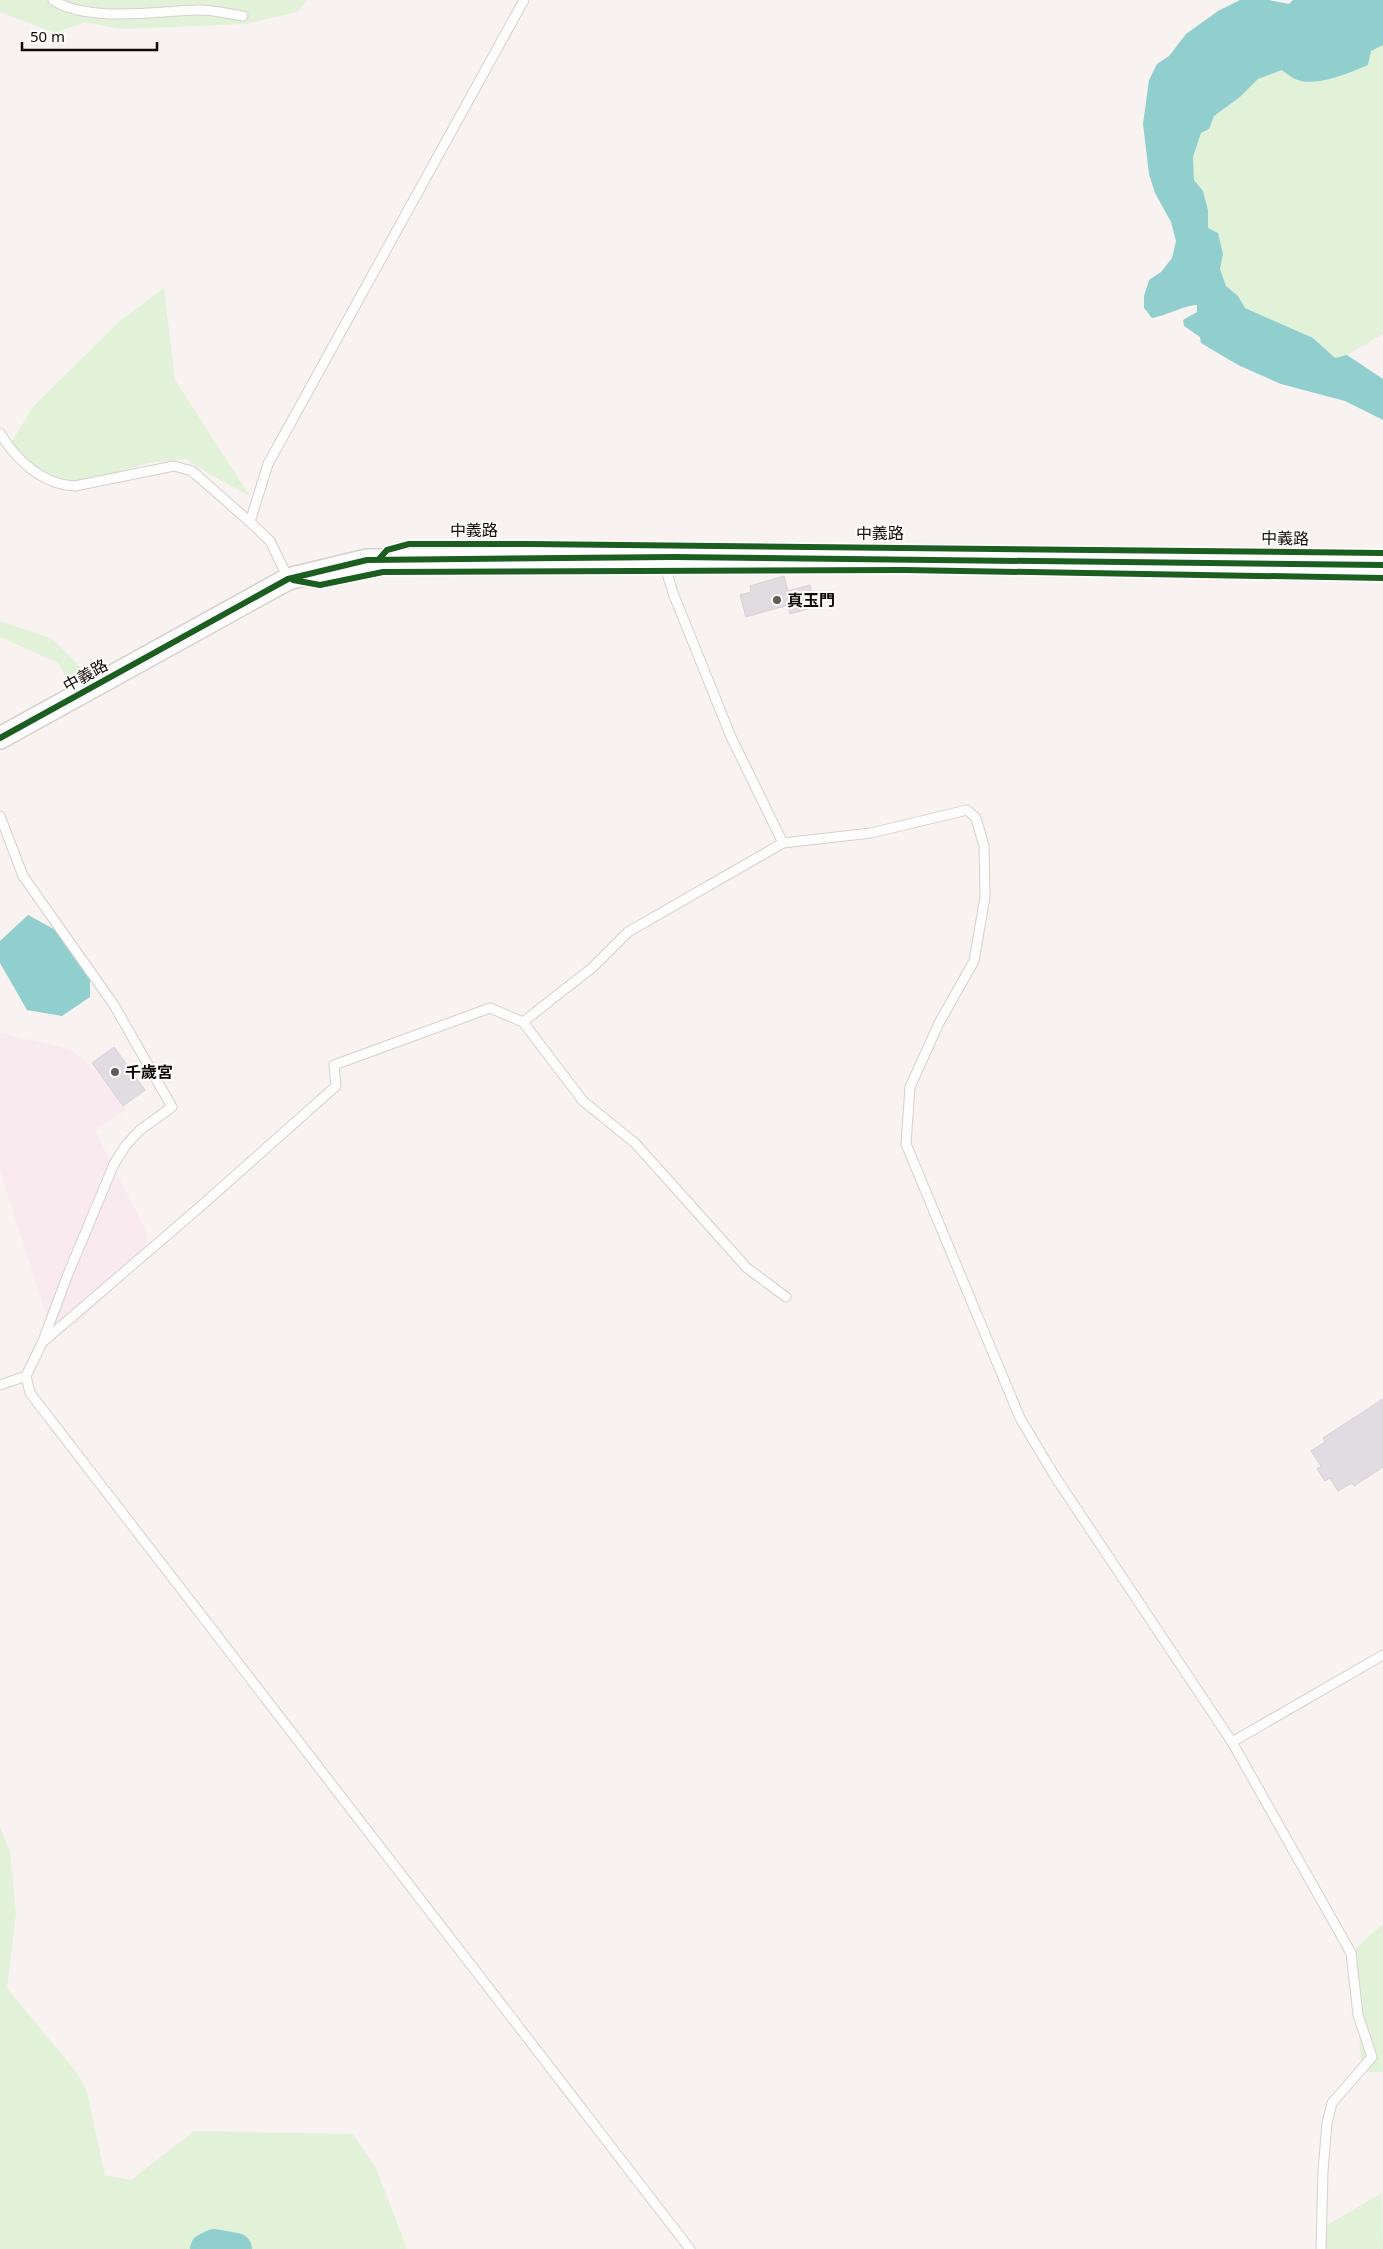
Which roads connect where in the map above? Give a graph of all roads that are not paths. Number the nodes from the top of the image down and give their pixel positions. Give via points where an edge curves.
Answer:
1 (53, 0) edge
2 (524, 0) edge
3 (243, 16) dead end
4 (0, 434) edge
5 (250, 522) junction
6 (672, 556) junction
7 (1383, 565) edge
8 (288, 579) junction
9 (0, 738) edge
10 (0, 816) edge
11 (783, 843) junction
12 (523, 1022) junction
13 (786, 1297) dead end
14 (43, 1341) junction
15 (26, 1376) junction
16 (0, 1385) edge
17 (1383, 1655) edge
18 (1232, 1742) junction
19 (690, 2249) edge
20 (1321, 2249) edge

1 - 3 lane via 62,6 100,13 150,14 199,10
2 - 5 lane via 268,464
4 - 5 lane via 8,448 36,474 64,486 174,466 185,467
5 - 8 lane via 270,541
6 - 7 street, 中義路
6 - 8 street, 中義路 via 380,558
6 - 11 lane via 666,570 673,593 732,737
8 - 9 street, 中義路
10 - 14 lane via 23,876 114,1005 172,1107 140,1130 114,1164
11 - 12 lane via 628,932 593,967
11 - 18 lane via 871,833 966,810 976,818 984,846 985,897 974,961 939,1023 910,1087 906,1144 1020,1418 1054,1475
12 - 13 lane via 583,1101 635,1143 746,1268
12 - 14 lane via 490,1008 334,1065 336,1086
14 - 15 lane
15 - 16 lane
15 - 19 lane via 30,1393
17 - 18 lane
18 - 20 lane via 1351,1953 1358,2015 1372,2057 1332,2103 1323,2171

